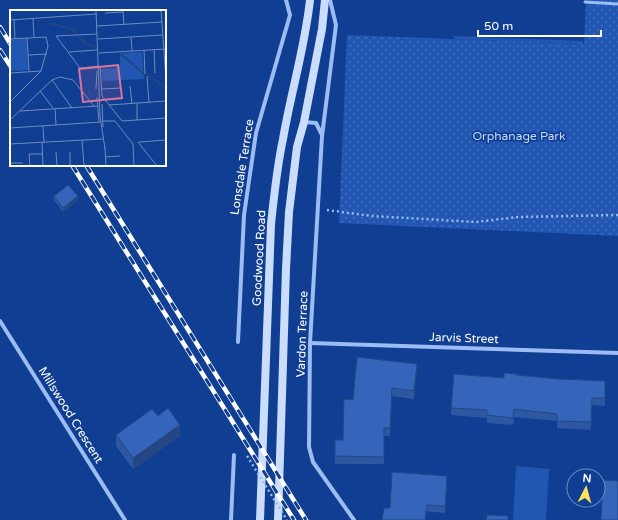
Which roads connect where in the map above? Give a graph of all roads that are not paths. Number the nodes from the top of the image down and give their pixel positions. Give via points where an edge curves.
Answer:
1 (286, 0) edge
2 (310, 0) edge
3 (325, 0) edge
4 (330, 0) edge
5 (586, 2) dead end
6 (618, 4) edge
7 (304, 122) junction
8 (322, 136) junction
9 (0, 320) edge
10 (238, 342) dead end
11 (310, 343) junction
12 (618, 353) edge
13 (234, 455) dead end
14 (125, 520) edge
15 (231, 520) edge
16 (260, 520) edge
17 (278, 520) edge
18 (354, 520) edge

1 - 10 street, Lonsdale Terrace via 290,15 256,133 244,215
2 - 16 main road, Goodwood Road via 304,41 282,139 271,224
3 - 7 main road
4 - 8 street, Vardon Terrace via 336,25
5 - 6 lane
7 - 8 street via 316,123
7 - 17 main road via 297,147 289,212
8 - 11 street, Vardon Terrace
9 - 14 street, Millswood Crescent
11 - 12 street, Jarvis Street
11 - 18 street, Vardon Terrace via 309,447 313,462
13 - 15 street

